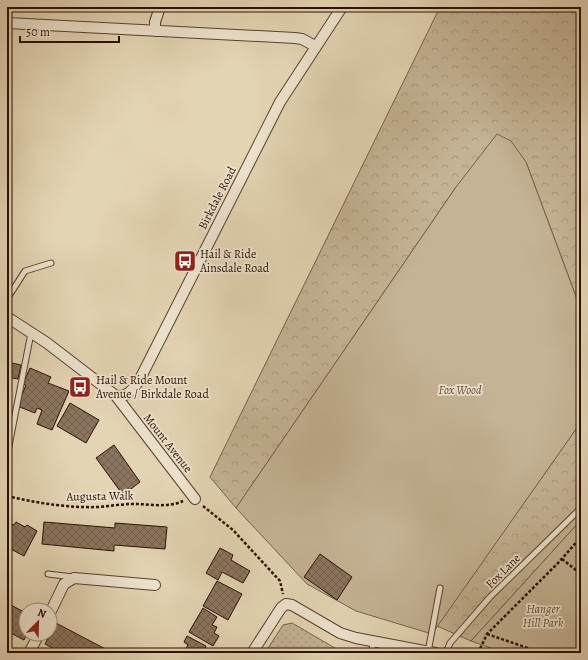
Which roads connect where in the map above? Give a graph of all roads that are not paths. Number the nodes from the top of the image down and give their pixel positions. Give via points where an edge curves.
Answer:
1 (160, 7) edge
2 (342, 7) edge
3 (7, 23) edge
4 (155, 31) junction
5 (315, 46) junction
6 (51, 263) dead end
7 (7, 299) edge
8 (7, 317) edge
9 (31, 333) junction
10 (116, 396) junction
11 (7, 456) edge
12 (194, 497) road end
13 (581, 508) edge
14 (48, 574) dead end
15 (74, 578) junction
16 (155, 585) dead end
17 (440, 588) dead end
18 (55, 602) edge
19 (373, 641) junction
20 (35, 642) edge
21 (431, 652) edge
22 (29, 653) edge
23 (252, 653) edge
24 (372, 653) edge
25 (446, 653) edge

1 - 4 street
2 - 5 street, Birkdale Road
3 - 4 street
4 - 5 street via 295,38
5 - 10 street, Birkdale Road via 280,102 139,381 127,394
6 - 7 lane via 24,271
8 - 9 street, Mount Avenue
9 - 10 street, Mount Avenue
9 - 11 lane
10 - 12 street, Mount Avenue
13 - 25 lane, Fox Lane via 490,598 450,643
14 - 15 lane
15 - 16 street
15 - 18 street via 64,584
17 - 21 lane
19 - 21 street
19 - 23 street via 340,633 286,604
19 - 24 lane
20 - 22 street

